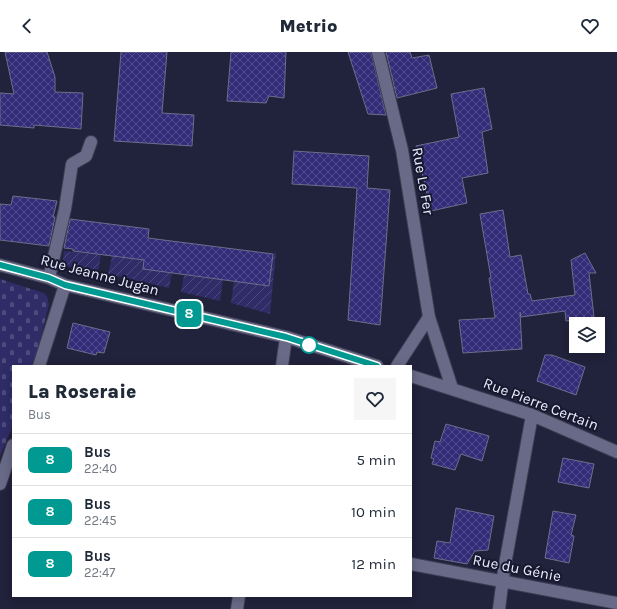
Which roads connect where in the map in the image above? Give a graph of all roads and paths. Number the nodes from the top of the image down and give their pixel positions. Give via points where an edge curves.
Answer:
1 (378, 52) edge
2 (91, 142) dead end
3 (0, 265) edge
4 (49, 278) junction
5 (65, 285) junction
6 (430, 317) junction
7 (286, 337) junction
8 (39, 365) edge
9 (282, 365) edge
10 (374, 365) edge
11 (398, 365) edge
12 (412, 376) edge
13 (452, 388) junction
14 (532, 415) junction
15 (12, 448) edge
16 (617, 452) edge
17 (0, 484) edge
18 (412, 564) edge
19 (503, 581) junction
20 (239, 597) edge
21 (617, 603) edge
22 (237, 609) edge
23 (499, 609) edge

1 - 6 street, Rue Le Fer via 402,150
2 - 4 street via 86,156 72,164 65,209
3 - 4 street, Rue Jeanne Jugan
4 - 5 street, Rue Jeanne Jugan
5 - 7 street, Rue Jeanne Jugan
5 - 8 street
6 - 11 street
6 - 13 street, Rue Le Fer
7 - 9 street
7 - 10 street, Rue Jeanne Jugan
12 - 13 street
13 - 14 street, Rue Pierre Certain
14 - 16 street, Rue Pierre Certain
14 - 19 street
15 - 17 street
18 - 19 street, Rue du Génie
19 - 21 street, Rue du Génie
19 - 23 street
20 - 22 street

